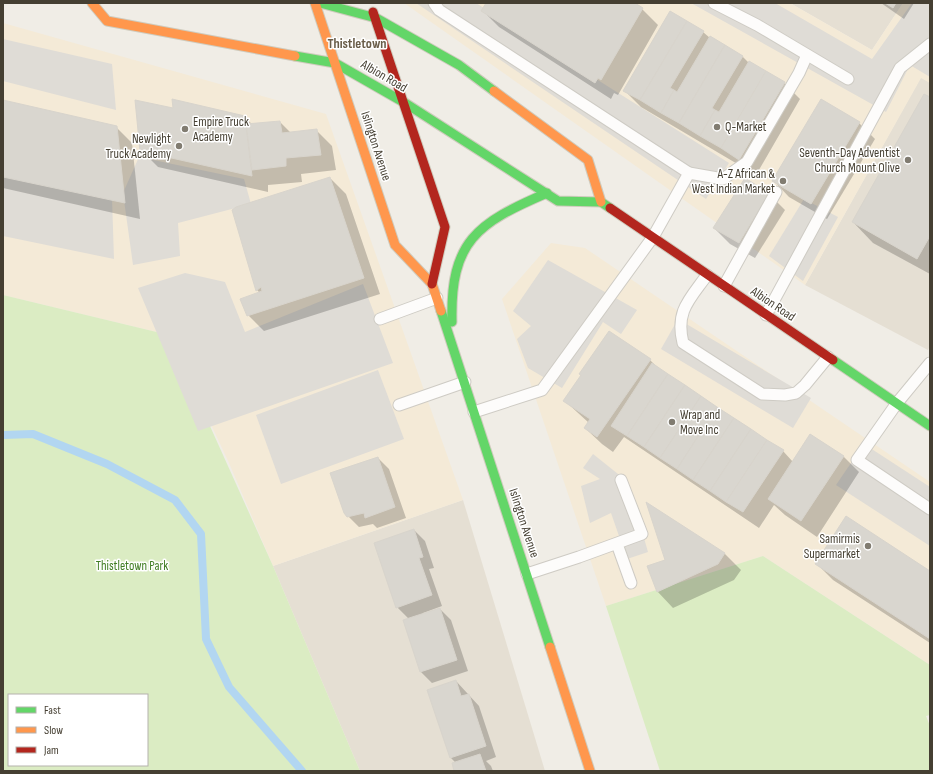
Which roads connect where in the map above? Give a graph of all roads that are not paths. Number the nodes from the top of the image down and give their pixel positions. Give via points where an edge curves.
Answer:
1 (92, 3) edge
2 (315, 3) edge
3 (320, 3) edge
4 (370, 3) edge
5 (434, 3) edge
6 (714, 3) edge
7 (376, 18) junction
8 (930, 44) edge
9 (807, 55) junction
10 (335, 63) junction
11 (848, 79) dead end
12 (405, 103) junction
13 (689, 173) junction
14 (776, 192) dead end
15 (547, 193) junction
16 (601, 202) junction
17 (652, 237) junction
18 (707, 275) junction
19 (432, 284) junction
20 (724, 286) junction
21 (437, 298) junction
22 (766, 315) junction
23 (380, 319) dead end
24 (454, 349) junction
25 (828, 357) junction
26 (930, 363) edge
27 (465, 382) junction
28 (897, 403) junction
29 (399, 405) dead end
30 (474, 412) junction
31 (930, 426) edge
32 (621, 480) dead end
33 (930, 509) edge
34 (617, 544) junction
35 (527, 574) junction
36 (631, 583) dead end
37 (590, 771) edge

1 - 10 main road, Albion Road via 107,21
2 - 10 main road, Islington Avenue
3 - 7 main road
4 - 7 main road
5 - 13 lane via 439,10
6 - 9 lane
7 - 12 main road
7 - 16 main road via 459,66 588,160
8 - 22 lane via 900,68
9 - 11 lane
9 - 13 lane via 747,162 723,179
10 - 12 main road, Albion Road
10 - 19 main road, Islington Avenue via 395,245
12 - 15 main road, Albion Road
12 - 19 main road via 445,227
13 - 17 lane
14 - 20 lane
15 - 16 main road, Albion Road via 558,201
15 - 24 main road via 517,205 486,224 477,232 456,265 452,280
16 - 17 main road, Albion Road
17 - 18 main road, Albion Road
17 - 30 lane via 542,390
18 - 20 main road, Albion Road
18 - 25 lane via 681,316 680,331 683,343 762,394 796,393
19 - 21 main road, Islington Avenue
20 - 22 main road, Albion Road
21 - 23 lane
21 - 24 main road, Islington Avenue
22 - 25 main road, Albion Road
24 - 27 main road, Islington Avenue
25 - 28 main road, Albion Road
26 - 28 lane
27 - 29 lane
27 - 30 main road, Islington Avenue
28 - 31 main road, Albion Road
28 - 33 lane via 856,460
30 - 35 main road, Islington Avenue
32 - 34 lane via 642,534
34 - 35 lane
34 - 36 lane
35 - 37 main road, Islington Avenue

